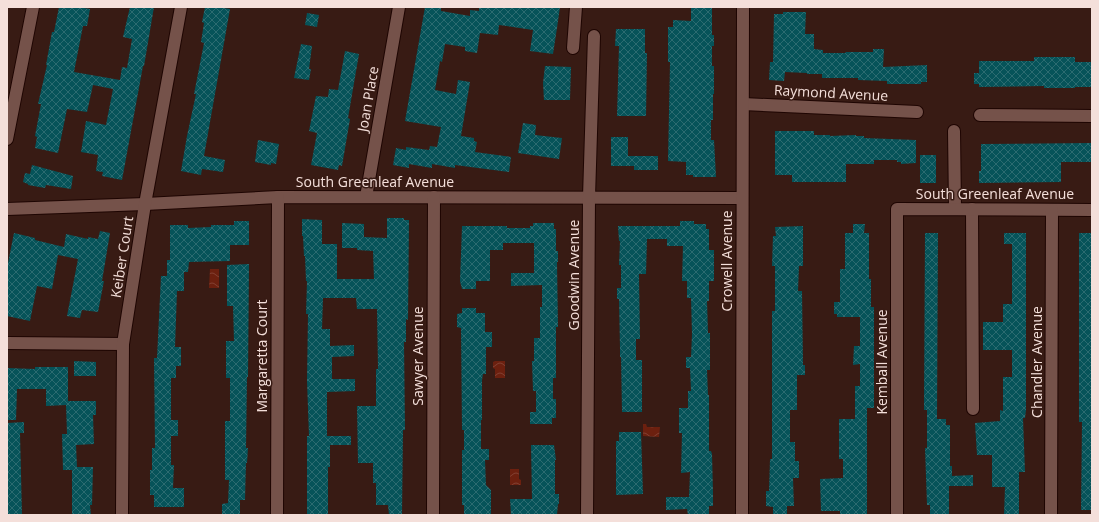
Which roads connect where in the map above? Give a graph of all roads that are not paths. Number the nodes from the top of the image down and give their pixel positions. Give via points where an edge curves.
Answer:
1 (32, 7) edge
2 (181, 7) edge
3 (399, 7) edge
4 (576, 7) edge
5 (743, 7) edge
6 (594, 36) dead end
7 (573, 48) dead end
8 (743, 104) junction
9 (917, 112) dead end
10 (980, 115) dead end
11 (1092, 116) edge
12 (954, 131) dead end
13 (7, 138) edge
14 (278, 197) junction
15 (366, 197) junction
16 (434, 197) junction
17 (589, 197) junction
18 (742, 198) junction
19 (145, 204) junction
20 (955, 208) junction
21 (7, 209) edge
22 (897, 209) joint
23 (972, 209) junction
24 (1052, 210) junction
25 (1092, 210) edge
26 (7, 343) edge
27 (123, 344) junction
28 (973, 409) dead end
29 (122, 515) edge
30 (277, 515) edge
31 (432, 515) edge
32 (587, 515) edge
33 (742, 515) edge
34 (897, 515) edge
35 (1051, 515) edge

1 - 13 street
2 - 19 street, Keiber Court
3 - 15 street, Joan Place
4 - 7 street
5 - 8 street, Crowell Avenue
6 - 17 street, Goodwin Avenue
8 - 9 street, Raymond Avenue
8 - 18 street, Crowell Avenue
10 - 11 street
12 - 20 street
14 - 15 street, South Greenleaf Avenue
14 - 19 street, South Greenleaf Avenue
14 - 30 street, Margaretta Court
15 - 16 street, South Greenleaf Avenue
16 - 17 street, South Greenleaf Avenue
16 - 31 street, Sawyer Avenue
17 - 18 street, South Greenleaf Avenue
17 - 32 street, Goodwin Avenue
18 - 33 street, Crowell Avenue
19 - 21 street, South Greenleaf Avenue
19 - 27 street, Keiber Court
20 - 22 street, South Greenleaf Avenue
20 - 23 street, South Greenleaf Avenue
22 - 34 street, Kemball Avenue
23 - 24 street, South Greenleaf Avenue
23 - 28 street
24 - 25 street, South Greenleaf Avenue
24 - 35 street, Chandler Avenue
26 - 27 street
27 - 29 street, Keiber Court

